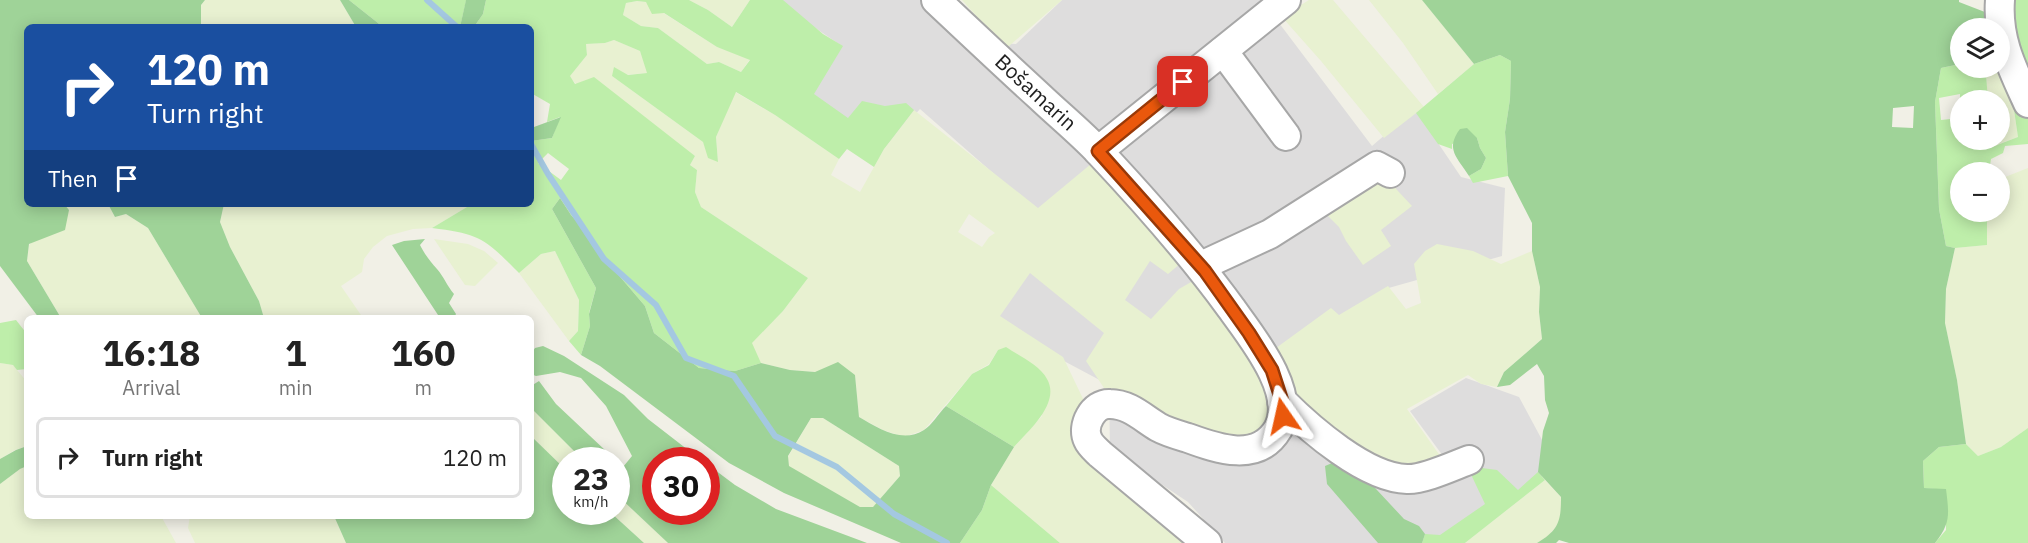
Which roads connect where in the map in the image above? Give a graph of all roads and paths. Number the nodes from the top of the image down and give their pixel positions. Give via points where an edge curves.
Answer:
1 (936, 0) edge
2 (1286, 0) edge
3 (2000, 0) edge
4 (1223, 51) junction
5 (2028, 103) edge
6 (1286, 136) dead end
7 (1098, 151) junction
8 (1390, 173) dead end
9 (1201, 266) junction
10 (1282, 401) junction
11 (1469, 460) dead end
12 (1207, 543) edge

1 - 7 street, Bošamarin
2 - 4 street
3 - 5 street via 1999,20 2007,58
4 - 6 street
4 - 7 street
7 - 9 street, Bošamarin
8 - 9 street via 1377,166 1270,234
9 - 10 street, Bošamarin via 1272,370
10 - 11 street via 1308,427 1383,474 1408,479
10 - 12 street, Bošamarin via 1283,416 1272,437 1248,450 1219,449 1160,428 1129,408 1109,403 1097,408 1088,419 1088,441 1100,454

